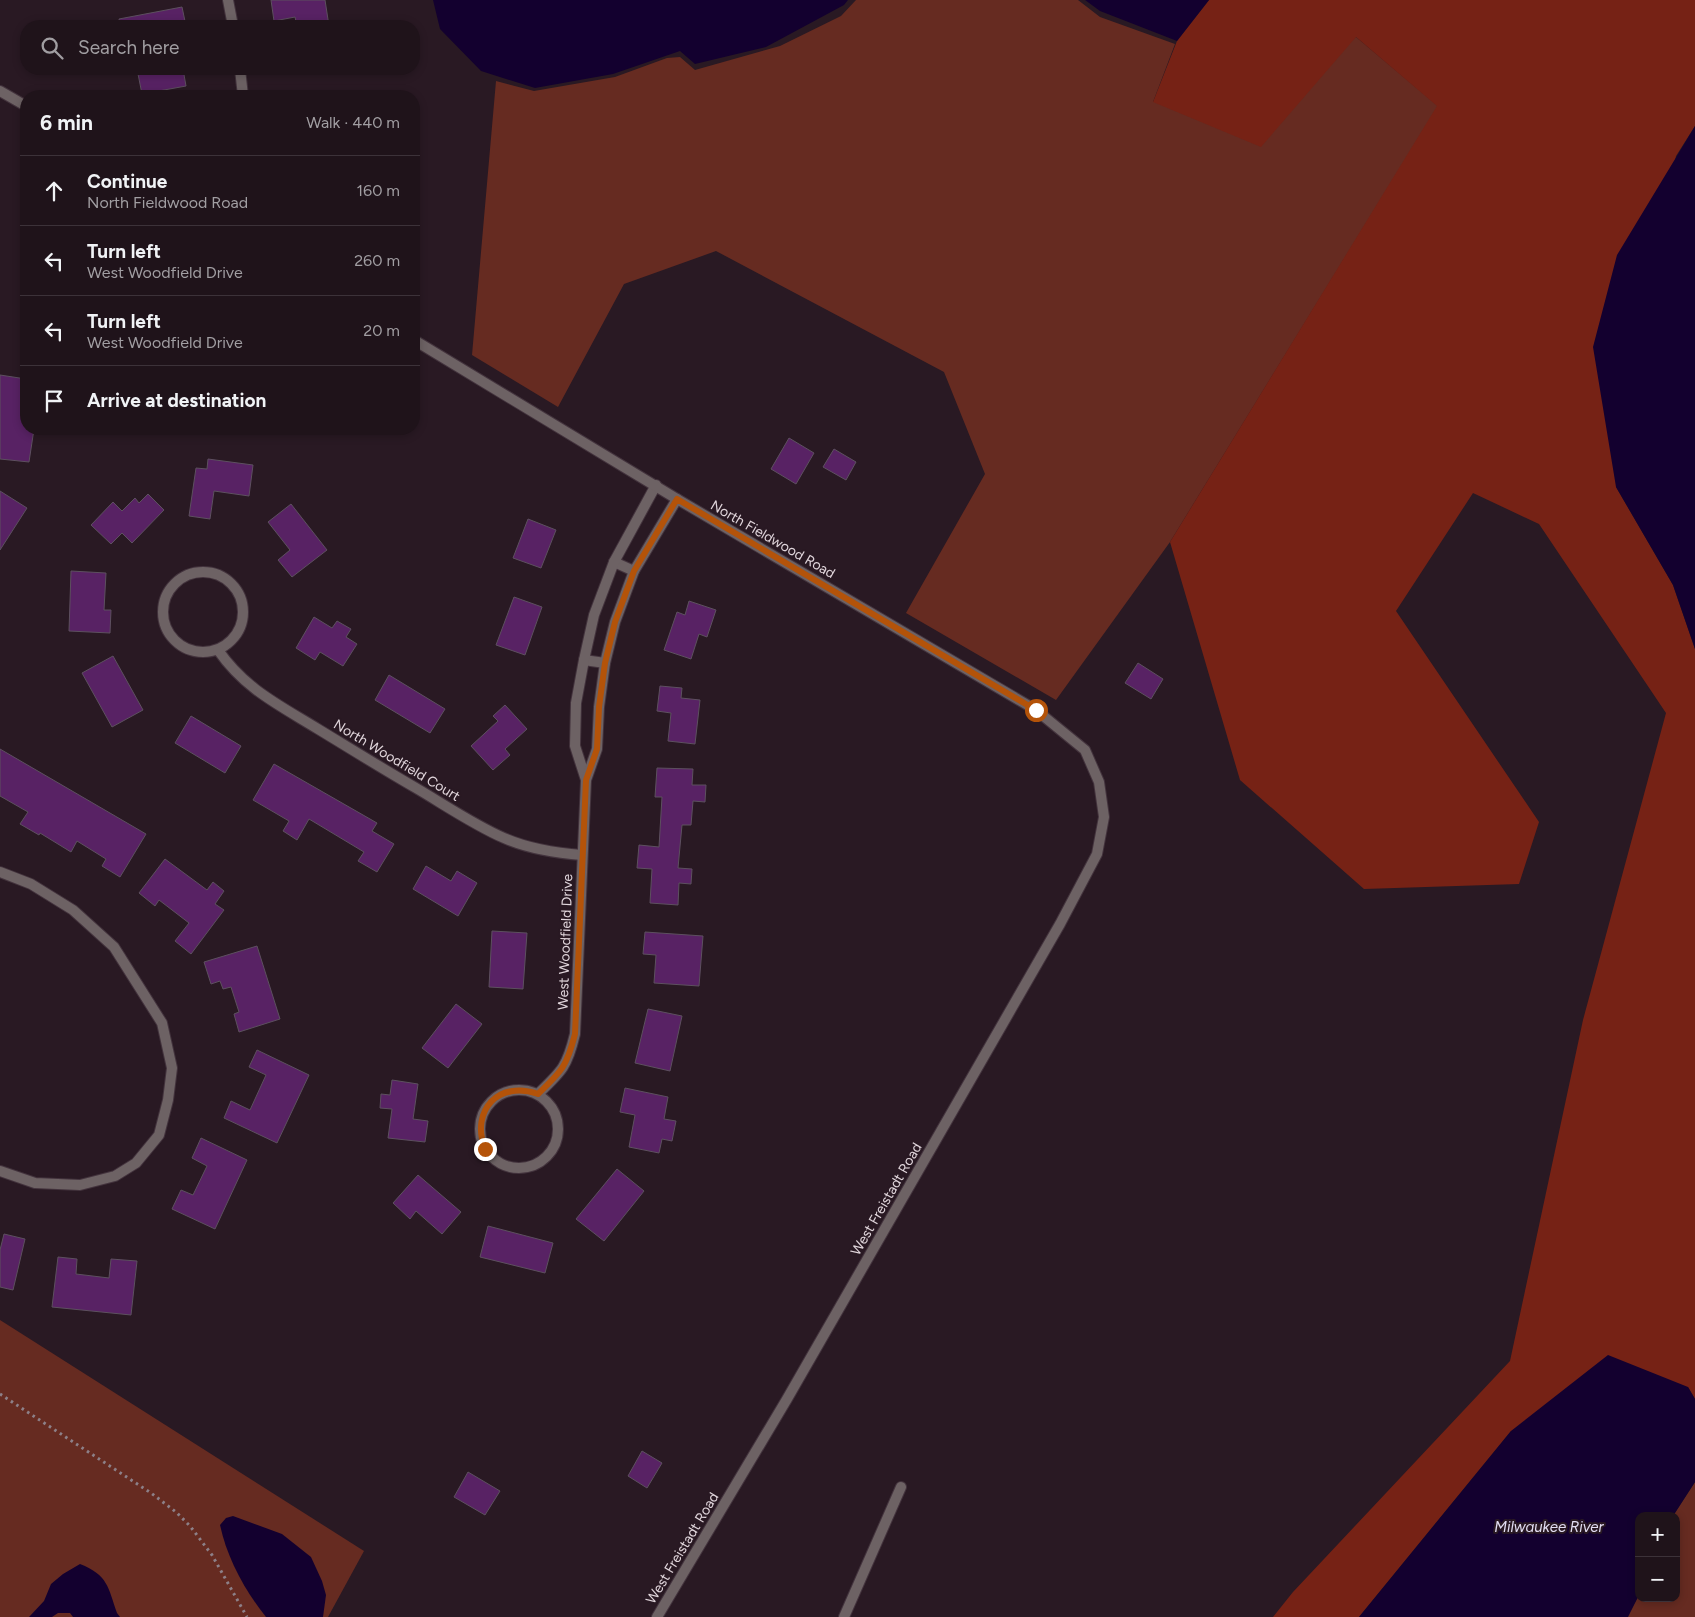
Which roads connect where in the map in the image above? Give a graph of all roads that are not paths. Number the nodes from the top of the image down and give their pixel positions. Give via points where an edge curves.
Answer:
1 (228, 0) edge
2 (232, 20) edge
3 (241, 75) edge
4 (0, 90) edge
5 (242, 90) edge
6 (20, 102) edge
7 (420, 344) edge
8 (656, 486) junction
9 (677, 499) junction
10 (614, 562) junction
11 (634, 571) junction
12 (218, 650) junction
13 (584, 660) junction
14 (605, 663) junction
15 (586, 780) junction
16 (1099, 782) joint
17 (582, 855) junction
18 (0, 872) edge
19 (538, 1094) junction
20 (0, 1171) edge
21 (901, 1487) dead end
22 (657, 1617) edge
23 (844, 1617) edge

1 - 2 street
3 - 5 street
4 - 6 street
7 - 8 street, North Fieldwood Road
8 - 9 street, North Fieldwood Road
8 - 10 street, West Woodfield Drive
9 - 11 street, West Woodfield Drive
9 - 16 street, North Fieldwood Road via 1036,710 1085,750
10 - 11 street
10 - 13 street, West Woodfield Drive via 594,615
11 - 14 street, West Woodfield Drive via 615,622
12 - 12 street via 230,644 243,620 239,594 220,575 193,573 171,587 162,612 164,625 170,637 192,652
12 - 17 street, North Woodfield Court via 229,667 256,690 484,828 528,847
13 - 14 street
13 - 15 street, West Woodfield Drive via 576,703 576,746
14 - 15 street, West Woodfield Drive via 597,749
15 - 17 street, West Woodfield Drive
16 - 22 street, West Freistadt Road via 1104,817 1096,854 1060,924 787,1400
17 - 19 street, West Woodfield Drive via 575,1034 565,1066
18 - 20 street via 31,884 74,910 114,947 162,1023 172,1068 159,1136 136,1163 115,1176 80,1185 35,1183
19 - 19 street via 526,1090 501,1094 484,1112 480,1124 485,1149 504,1165 517,1168 542,1161 557,1139 555,1114
21 - 23 street

